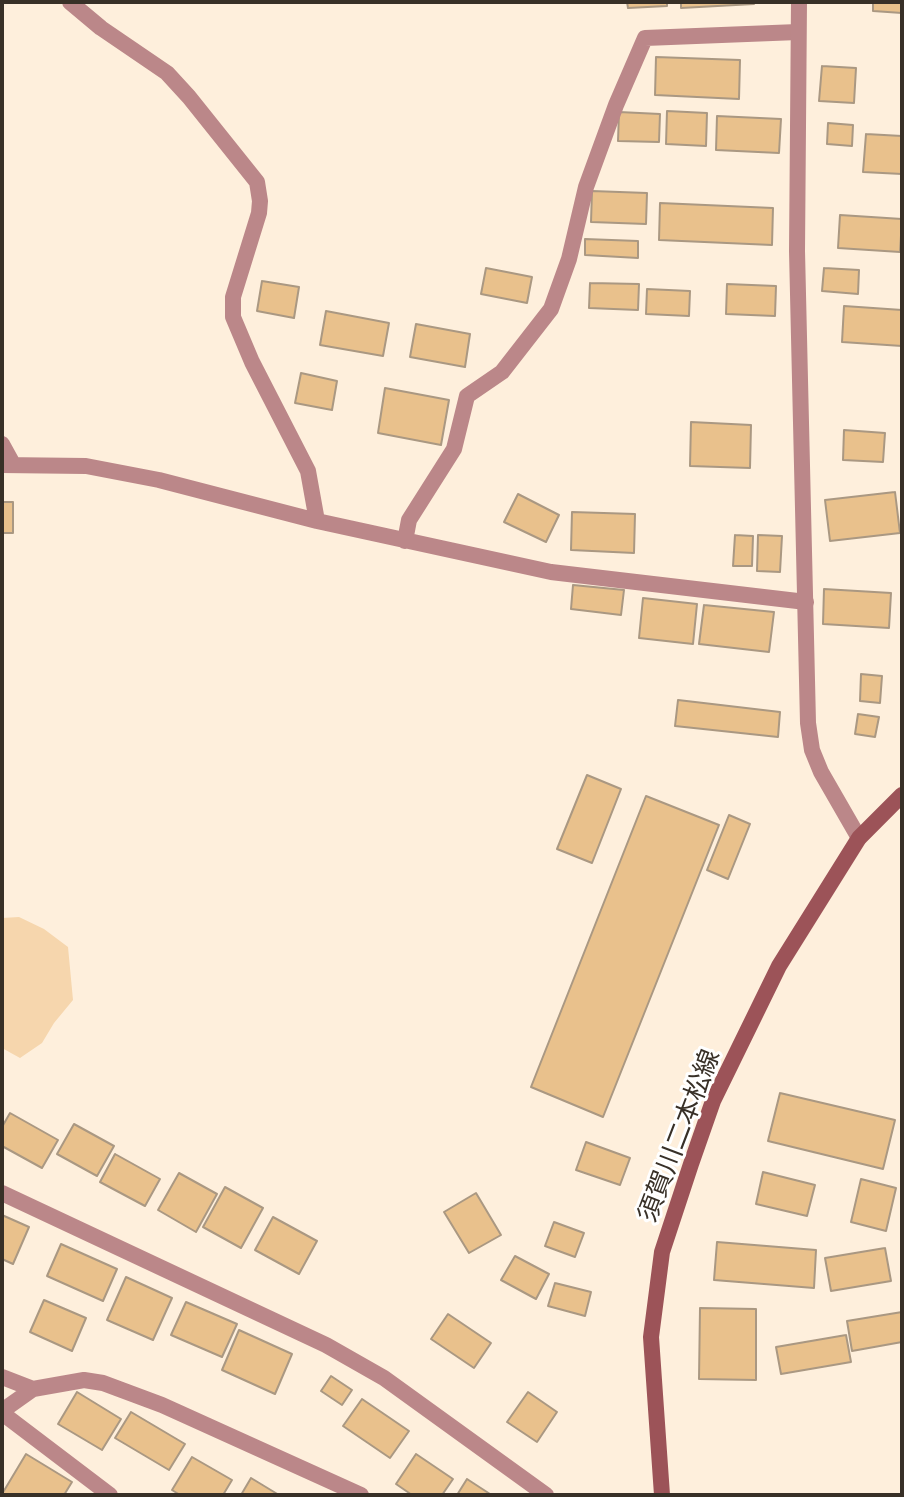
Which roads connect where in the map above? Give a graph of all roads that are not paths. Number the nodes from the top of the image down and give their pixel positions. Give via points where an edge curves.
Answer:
1 (70, 2) edge
2 (799, 2) edge
3 (798, 32) junction
4 (2, 444) edge
5 (8, 464) edge
6 (317, 521) junction
7 (405, 541) junction
8 (806, 602) junction
9 (902, 795) edge
10 (859, 838) junction
11 (2, 1193) edge
12 (2, 1377) edge
13 (33, 1389) junction
14 (2, 1412) edge
15 (543, 1494) edge
16 (110, 1495) edge
17 (361, 1495) edge
18 (662, 1495) edge

1 - 6 street via 167,73 257,182 259,213 233,297 233,317 308,471
2 - 3 street
3 - 7 street via 645,38 586,187 551,309 502,372 467,396 454,449 409,520
3 - 8 street via 797,251
4 - 5 street
5 - 6 street via 86,466
6 - 7 street
7 - 8 street via 551,572
8 - 10 street via 812,750
9 - 10 main road, 須賀川二本松線
10 - 18 main road, 須賀川二本松線 via 779,966 720,1087 662,1252 651,1337
11 - 15 street via 326,1345 384,1378
12 - 13 street
13 - 14 street
13 - 17 street via 84,1380 103,1383
14 - 16 street

